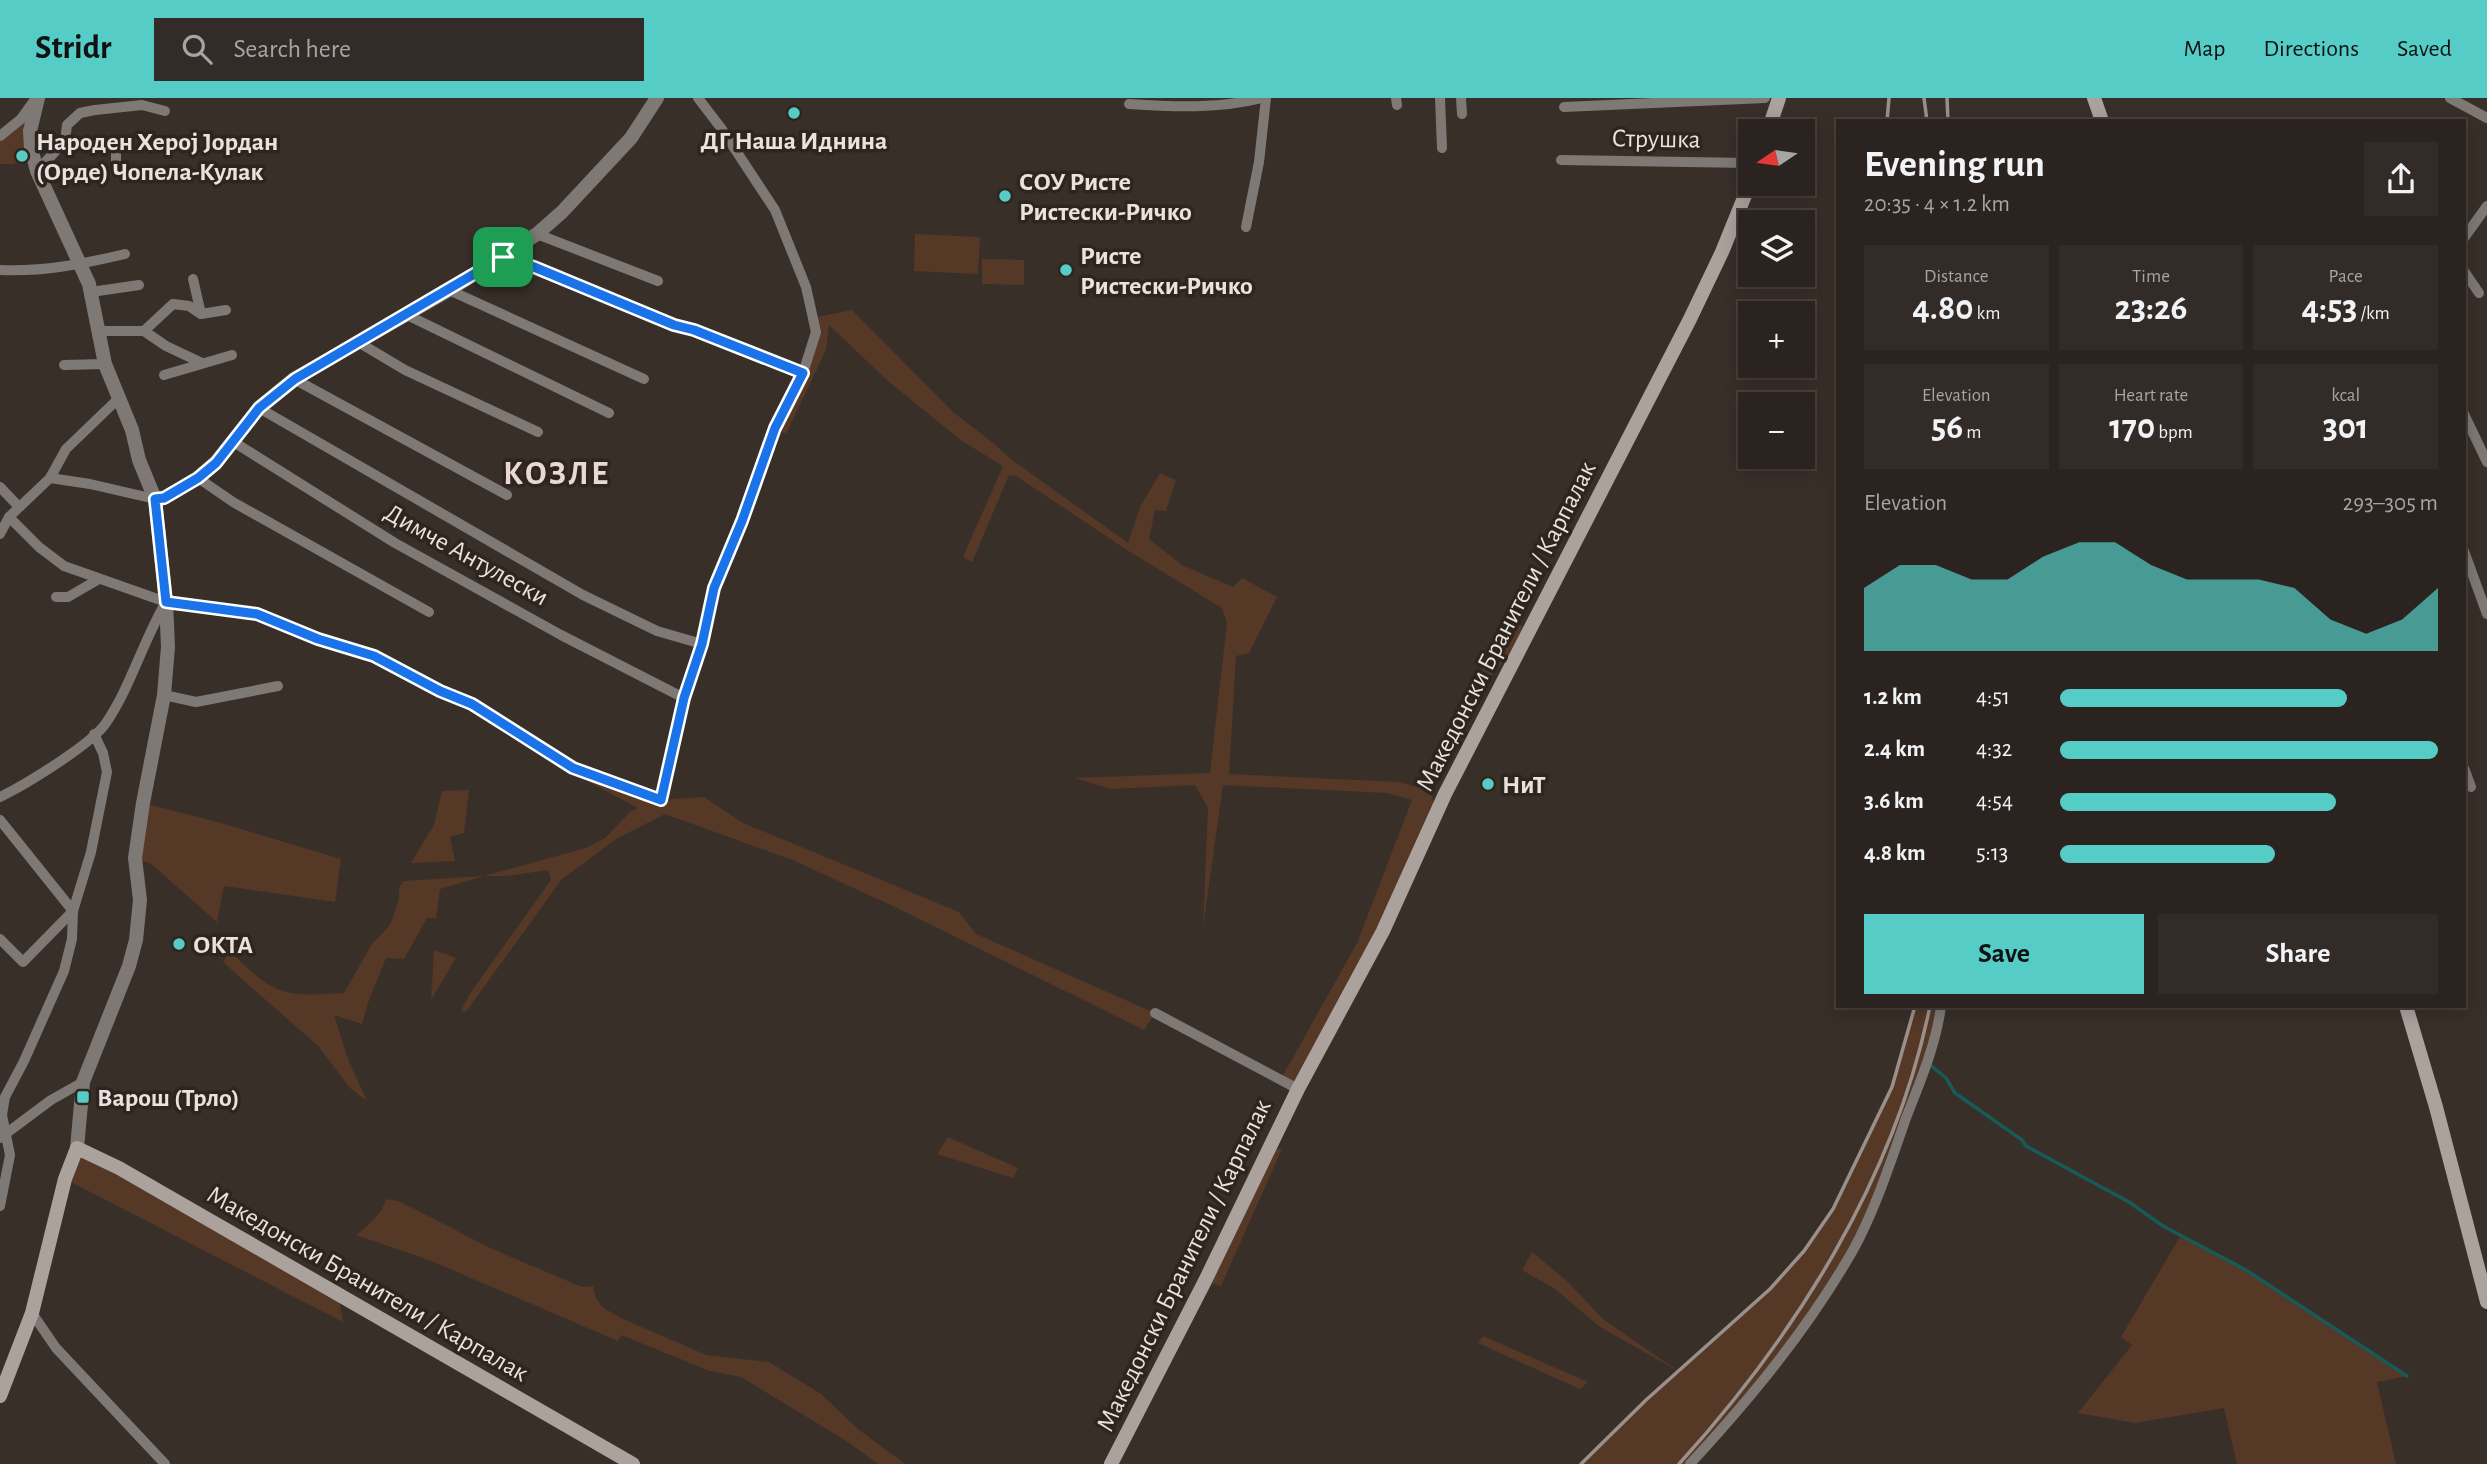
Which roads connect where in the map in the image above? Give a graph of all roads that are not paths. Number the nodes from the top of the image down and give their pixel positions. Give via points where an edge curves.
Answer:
1 (37, 98) edge
2 (657, 98) edge
3 (698, 98) edge
4 (1264, 98) edge
5 (1440, 98) edge
6 (1461, 98) edge
7 (1765, 98) edge
8 (1779, 98) edge
9 (2094, 98) edge
10 (2450, 98) edge
11 (1597, 102) edge
12 (1129, 104) dead end
13 (1564, 107) dead end
14 (165, 111) dead end
15 (1462, 114) dead end
16 (2487, 118) edge
17 (1772, 119) edge
18 (2101, 119) edge
19 (0, 136) edge
20 (65, 141) junction
21 (1443, 148) dead end
22 (1561, 160) dead end
23 (116, 163) dead end
24 (1738, 163) edge
25 (37, 171) junction
26 (1745, 196) edge
27 (2487, 206) edge
28 (2483, 221) edge
29 (1247, 227) dead end
30 (537, 234) junction
31 (2466, 236) edge
32 (125, 254) dead end
33 (503, 257) junction
34 (82, 265) junction
35 (0, 270) edge
36 (2466, 274) edge
37 (193, 279) dead end
38 (658, 281) dead end
39 (139, 285) dead end
40 (449, 290) junction
41 (91, 292) junction
42 (2479, 293) dead end
43 (226, 310) dead end
44 (201, 314) junction
45 (407, 314) junction
46 (98, 331) junction
47 (144, 331) junction
48 (358, 342) junction
49 (232, 355) dead end
50 (202, 363) junction
51 (105, 364) junction
52 (64, 365) dead end
53 (803, 373) junction
54 (164, 375) dead end
55 (295, 379) junction
56 (644, 379) dead end
57 (118, 399) junction
58 (259, 408) junction
59 (609, 413) dead end
60 (2466, 418) edge
61 (538, 432) dead end
62 (232, 441) junction
63 (2487, 461) edge
64 (50, 478) junction
65 (198, 478) junction
66 (0, 487) edge
67 (507, 495) dead end
68 (155, 499) junction
69 (19, 507) junction
70 (9, 517) junction
71 (0, 534) edge
72 (2466, 556) edge
73 (99, 579) junction
74 (56, 597) dead end
75 (166, 602) junction
76 (429, 612) dead end
77 (2487, 614) edge
78 (702, 644) junction
79 (278, 686) dead end
80 (164, 695) junction
81 (684, 698) junction
82 (94, 734) junction
83 (2466, 774) edge
84 (2470, 787) dead end
85 (0, 797) edge
86 (0, 820) edge
87 (73, 911) junction
88 (0, 939) edge
89 (1941, 1008) edge
90 (2407, 1008) edge
91 (1155, 1013) dead end
92 (83, 1082) junction
93 (1298, 1088) junction
94 (4, 1136) edge
95 (77, 1148) junction
96 (0, 1206) edge
97 (2487, 1302) edge
98 (32, 1313) junction
99 (0, 1396) edge
100 (165, 1464) edge
101 (633, 1464) edge
102 (1111, 1464) edge
103 (1690, 1464) edge

1 - 19 street
1 - 25 street via 30,131
2 - 30 street via 631,138
3 - 53 street via 775,210 795,257 816,332
4 - 12 street via 1165,107
4 - 29 street
5 - 21 street
6 - 15 street
7 - 11 street, Струшка
8 - 17 main road
9 - 18 main road
10 - 16 street
11 - 13 street, Струшка
14 - 20 street via 142,105 80,113 67,125
20 - 23 street via 116,146
20 - 25 street
22 - 24 street, Струшка
25 - 34 street
26 - 93 main road, Македонски Бранители / Карпалак via 1690,319 1445,794 1383,931
27 - 28 street
28 - 31 street
30 - 33 street
30 - 38 street
32 - 34 street
33 - 40 street
33 - 53 street
34 - 35 street
34 - 41 street
36 - 42 street
37 - 44 street
39 - 41 street
40 - 45 street
40 - 56 street
41 - 46 street
43 - 44 street
44 - 47 street via 173,304
45 - 48 street
45 - 59 street
46 - 47 street
46 - 51 street
47 - 50 street
48 - 55 street
48 - 61 street via 405,370
49 - 50 street
50 - 54 street
51 - 52 street
51 - 57 street
53 - 78 street via 775,428 714,588
55 - 58 street
55 - 67 street
57 - 64 street via 66,449
57 - 68 street
58 - 62 street
58 - 78 street, Димче Антулески via 583,595 657,631
60 - 63 street
62 - 65 street
62 - 81 street, Димче Антулески via 395,543
64 - 68 street
64 - 69 street
65 - 68 street
65 - 76 street
66 - 69 street
68 - 75 street
69 - 70 street
70 - 71 street
70 - 73 street via 64,566
72 - 77 street
73 - 74 street via 68,597
73 - 75 street
75 - 80 street
75 - 81 street via 257,614 374,656 472,704 573,768 661,800
75 - 82 street via 117,704 105,726
78 - 81 street
79 - 80 street via 195,702
80 - 92 street via 135,858 140,900 136,940
82 - 85 street via 59,762
82 - 87 street via 107,772
83 - 84 street
86 - 87 street
87 - 88 street via 23,962
87 - 94 street via 64,971 5,1097
89 - 103 street via 1902,1129 1853,1251 1788,1350
90 - 97 main road
91 - 93 street, Македонски Бранители / Карпалак
92 - 94 street
92 - 95 street
93 - 102 main road, Македонски Бранители / Карпалак
94 - 96 street via 10,1155
95 - 98 main road
95 - 101 main road, Македонски Бранители / Карпалак
98 - 99 main road
98 - 100 street via 56,1348

